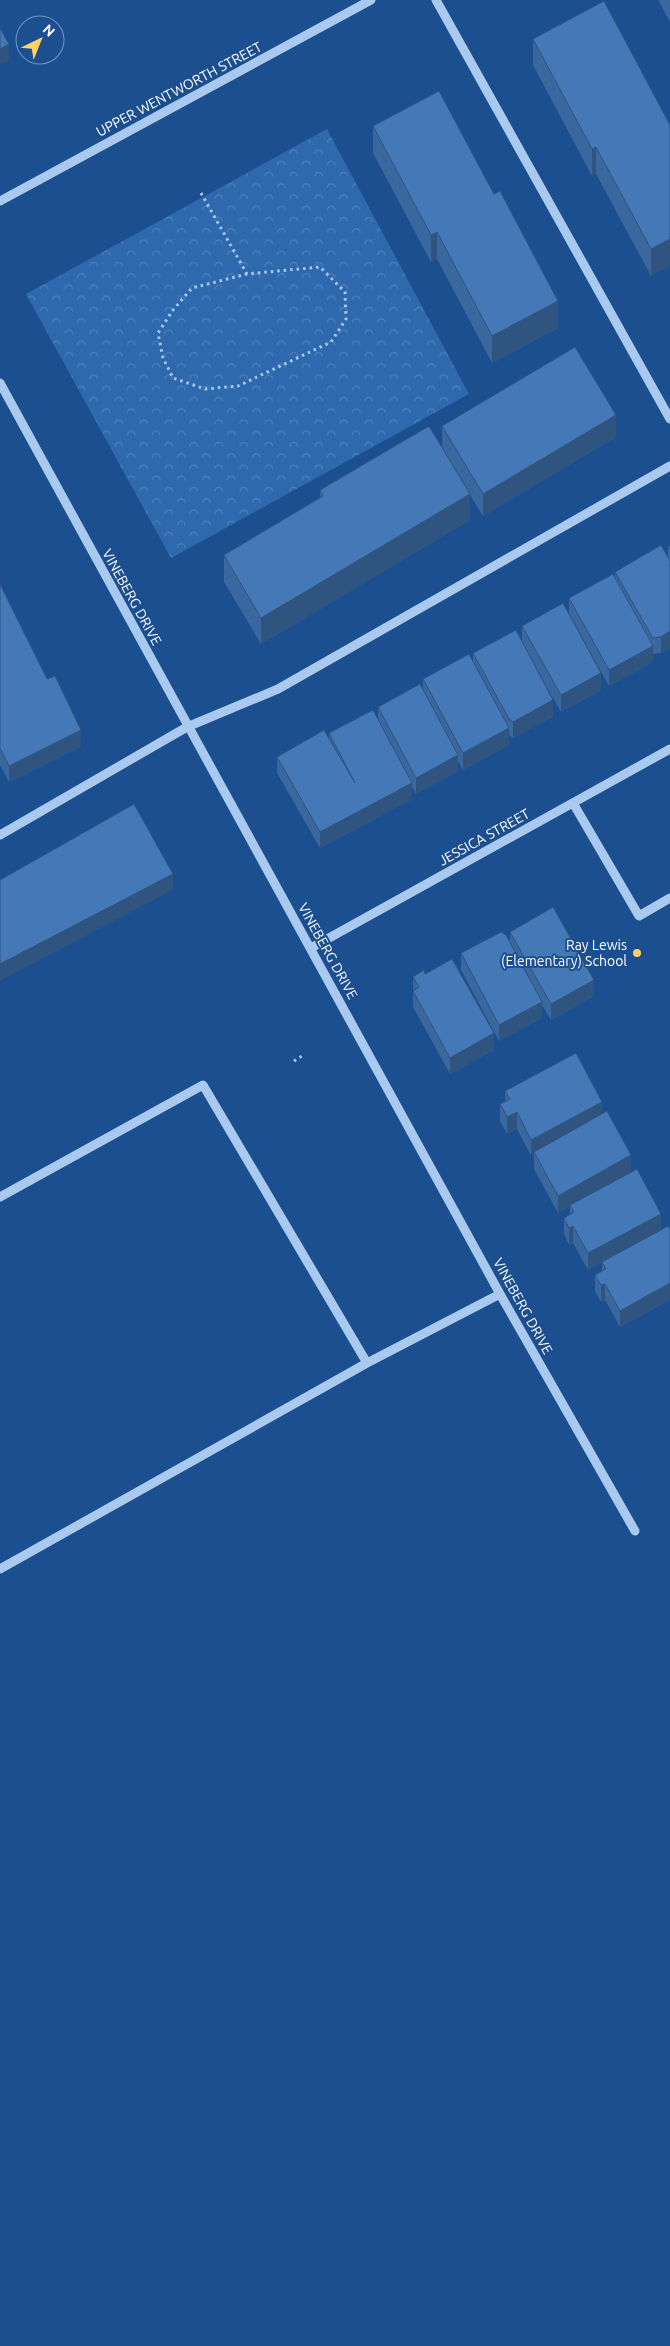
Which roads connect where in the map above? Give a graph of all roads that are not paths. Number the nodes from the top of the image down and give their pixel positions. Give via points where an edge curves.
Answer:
1 (371, 0) edge
2 (436, 0) edge
3 (0, 201) edge
4 (0, 383) edge
5 (670, 419) edge
6 (670, 466) edge
7 (188, 727) junction
8 (670, 749) edge
9 (573, 803) junction
10 (0, 835) edge
11 (670, 898) edge
12 (311, 948) junction
13 (0, 1198) edge
14 (500, 1294) junction
15 (367, 1363) junction
16 (635, 1531) dead end
17 (0, 1569) edge

1 - 3 street, UPPER WENTWORTH STREET
2 - 5 street
4 - 7 street, VINEBERG DRIVE
6 - 7 street via 278,688
7 - 10 street
7 - 12 street, VINEBERG DRIVE
8 - 9 street, JESSICA STREET
9 - 11 street via 639,916
9 - 12 street, JESSICA STREET
12 - 14 street, VINEBERG DRIVE
13 - 15 street via 203,1085
14 - 15 street
14 - 16 street, VINEBERG DRIVE
15 - 17 street

